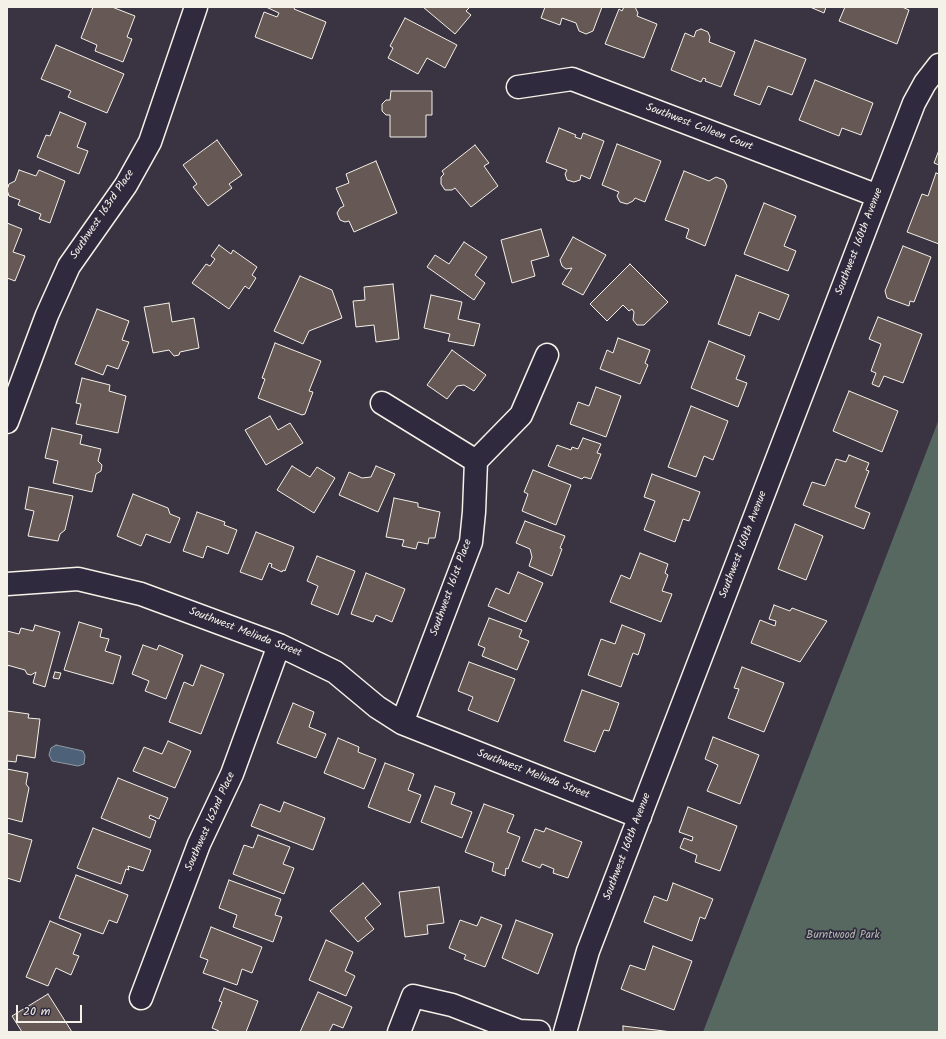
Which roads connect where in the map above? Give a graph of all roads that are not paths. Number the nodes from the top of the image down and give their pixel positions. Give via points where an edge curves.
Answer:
1 (196, 7) edge
2 (939, 64) edge
3 (518, 87) dead end
4 (878, 196) junction
5 (547, 355) dead end
6 (382, 403) dead end
7 (7, 422) edge
8 (476, 461) junction
9 (7, 584) edge
10 (279, 645) junction
11 (402, 723) junction
12 (640, 817) junction
13 (141, 998) dead end
14 (399, 1032) edge
15 (539, 1032) edge
16 (565, 1032) edge

1 - 7 street, Southwest 163rd Place via 150,142 126,185 70,266 47,315
2 - 4 street, Southwest 160th Avenue via 914,103
3 - 4 street, Southwest Colleen Court via 572,80
4 - 12 street, Southwest 160th Avenue
5 - 8 street via 521,415
6 - 8 street
8 - 11 street, Southwest 161st Place via 471,542
9 - 10 street, Southwest Melinda Street via 78,579 141,594
10 - 11 street, Southwest Melinda Street via 335,672 377,707
10 - 13 street, Southwest 162nd Place via 232,774 199,844
11 - 12 street, Southwest Melinda Street
12 - 16 street, Southwest 160th Avenue via 588,951
14 - 15 street via 413,996 452,1005 519,1031

